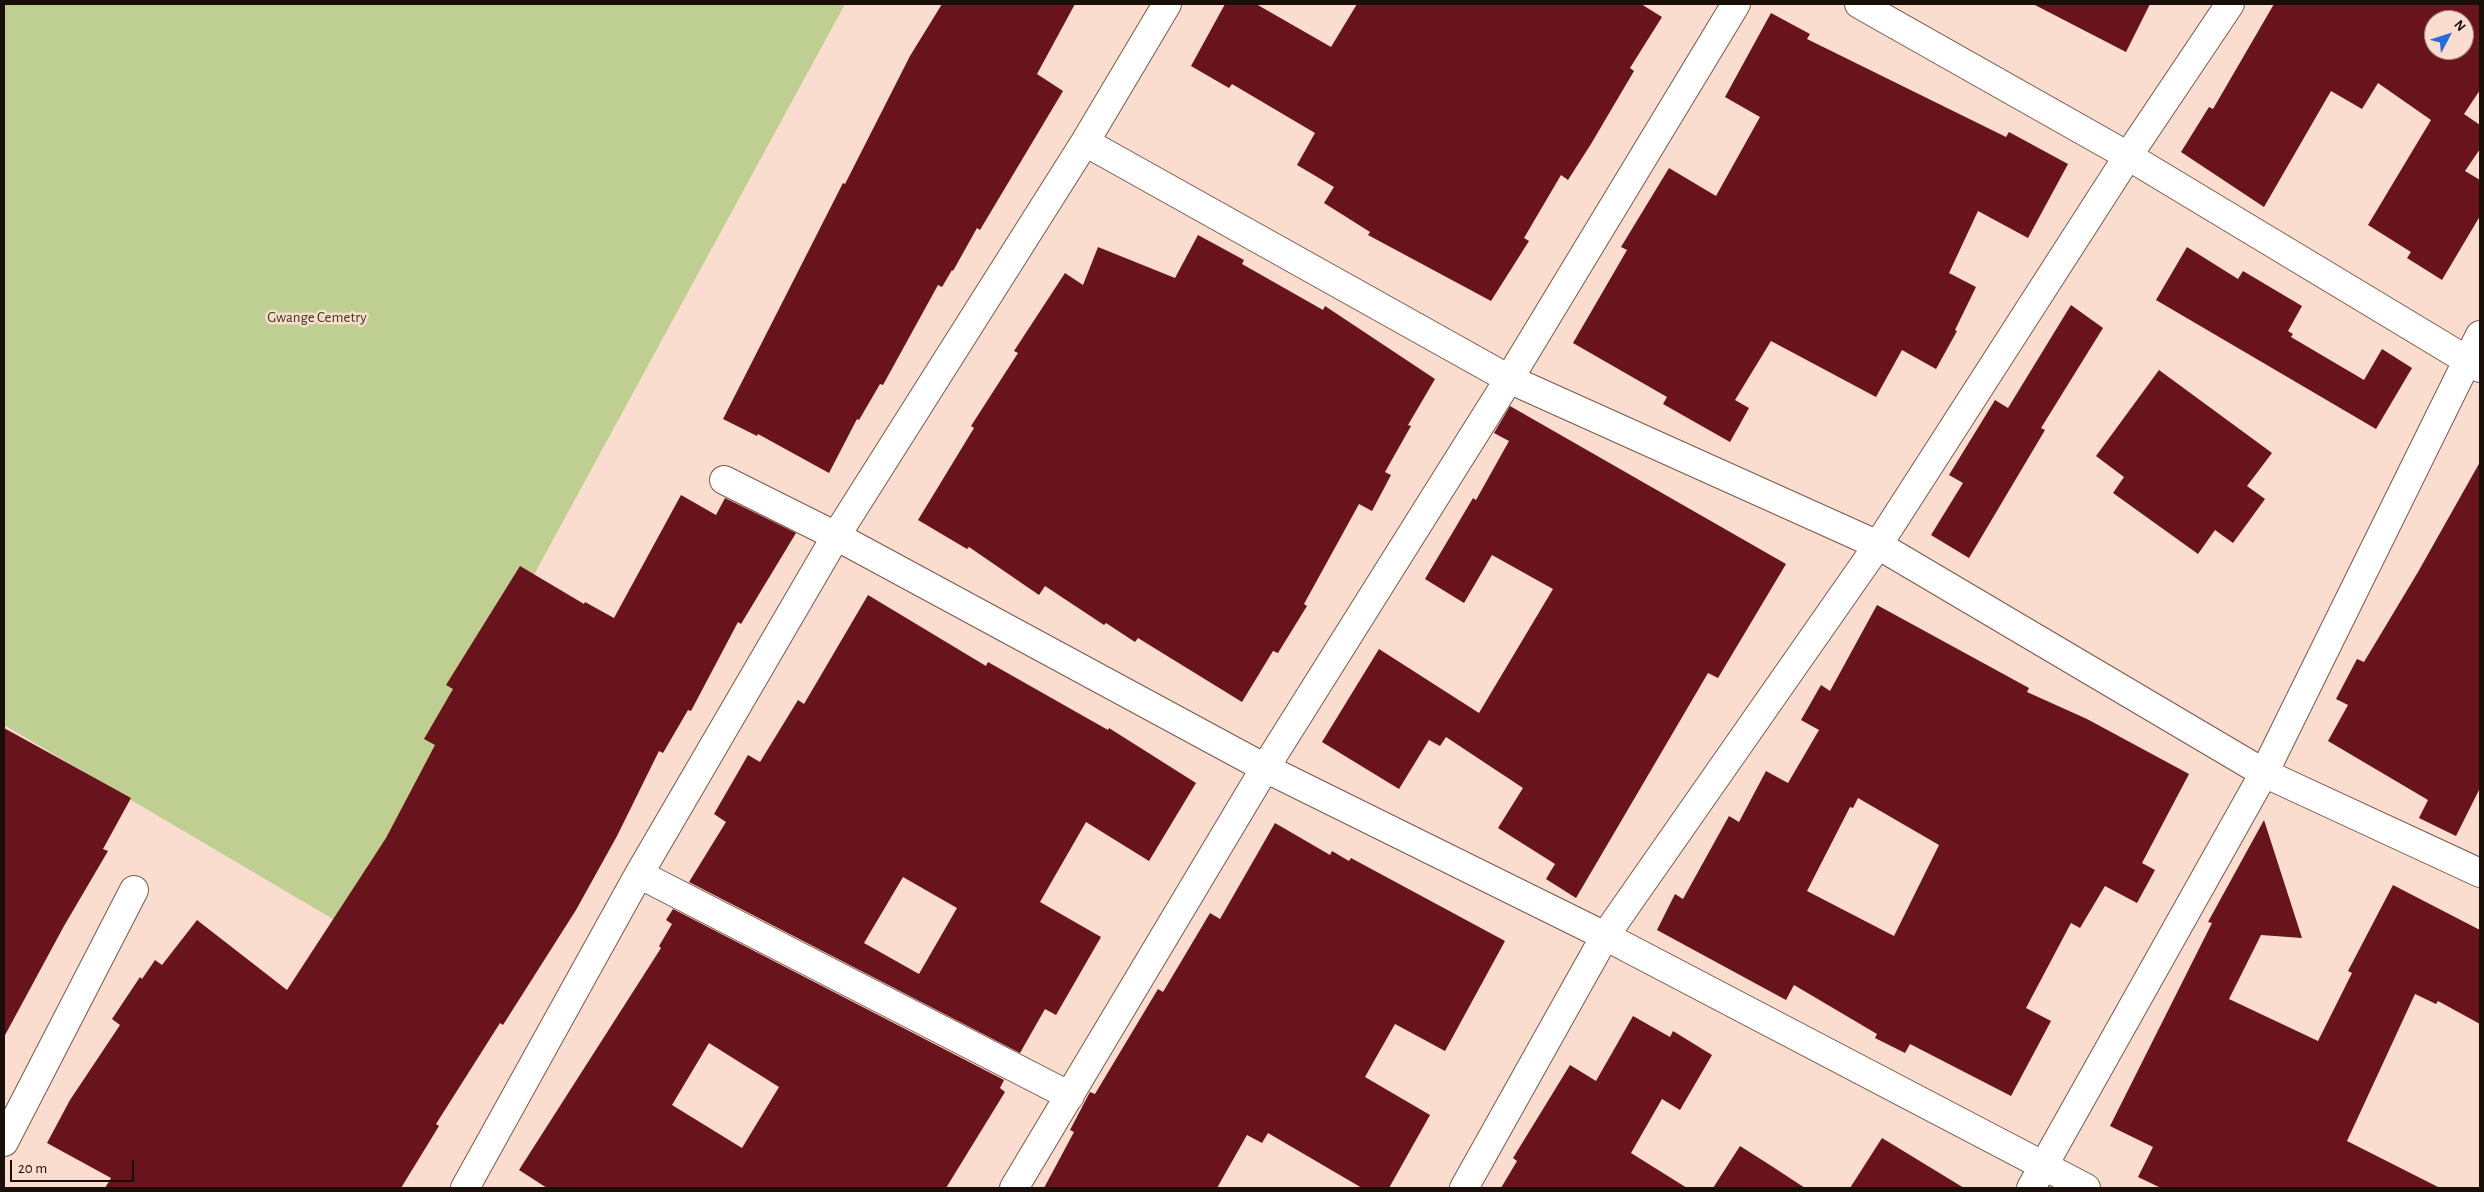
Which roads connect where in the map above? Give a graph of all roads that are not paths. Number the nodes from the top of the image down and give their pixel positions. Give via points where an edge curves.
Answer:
1 (1168, 4) edge
2 (1736, 4) edge
3 (1859, 4) edge
4 (2230, 4) edge
5 (1085, 142) junction
6 (2128, 156) junction
7 (2480, 335) edge
8 (2473, 365) edge
9 (1509, 379) junction
10 (724, 480) dead end
11 (836, 536) junction
12 (1878, 545) junction
13 (1265, 768) junction
14 (2264, 773) junction
15 (2480, 873) edge
16 (640, 874) junction
17 (134, 890) dead end
18 (1605, 936) junction
19 (1070, 1096) junction
20 (4, 1142) edge
21 (2037, 1177) edge
22 (465, 1188) edge
23 (1014, 1188) edge
24 (1464, 1188) edge
25 (2086, 1188) edge

1 - 5 street
2 - 9 street
3 - 6 street
4 - 6 street
5 - 9 street
5 - 11 street
6 - 8 street
6 - 12 street
7 - 8 street
8 - 14 street
9 - 12 street
9 - 13 street
10 - 11 street
11 - 13 street
11 - 16 street
12 - 14 street
12 - 18 street
13 - 18 street
13 - 19 street
14 - 15 street
14 - 21 street
16 - 19 street
16 - 22 street
17 - 20 street
18 - 21 street
18 - 24 street
19 - 23 street
21 - 25 street

